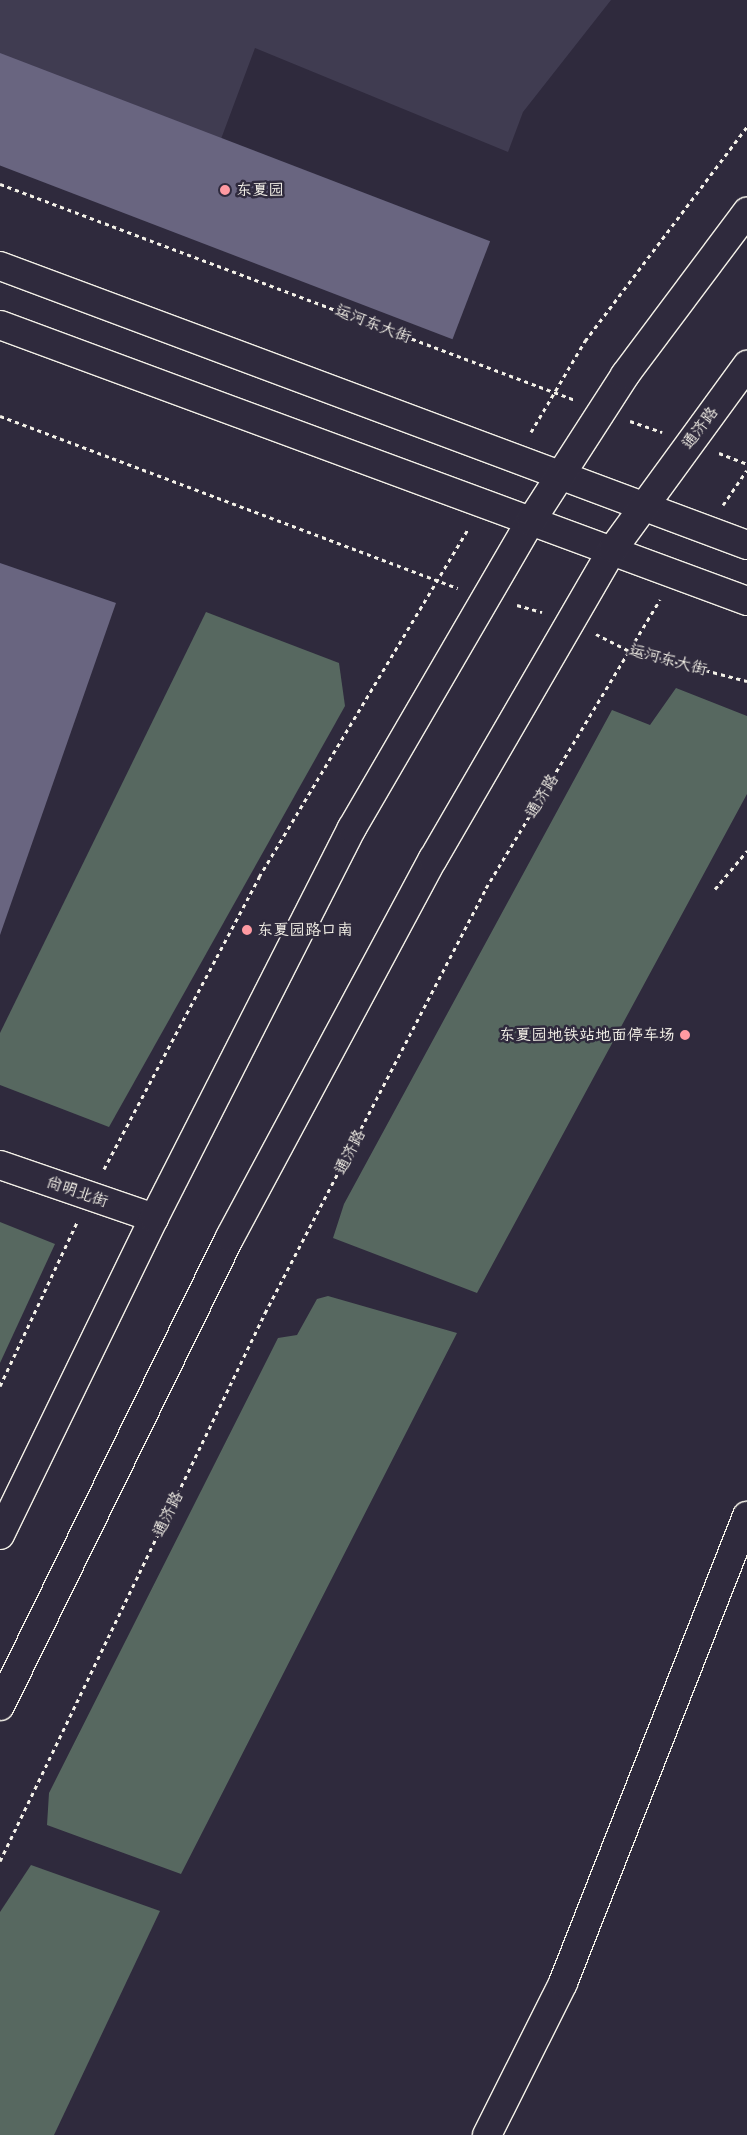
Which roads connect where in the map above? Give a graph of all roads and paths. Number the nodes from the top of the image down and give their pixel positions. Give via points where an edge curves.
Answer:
1 (747, 127) edge
2 (0, 184) edge
3 (747, 212) edge
4 (0, 266) edge
5 (0, 325) edge
6 (747, 365) edge
7 (556, 392) junction
8 (604, 411) junction
9 (0, 416) edge
10 (689, 442) junction
11 (514, 458) junction
12 (747, 464) edge
13 (747, 470) edge
14 (561, 478) junction
15 (485, 503) junction
16 (643, 506) junction
17 (531, 521) junction
18 (706, 530) junction
19 (747, 545) edge
20 (613, 549) junction
21 (677, 575) junction
22 (434, 581) junction
23 (488, 597) junction
24 (747, 601) edge
25 (569, 620) junction
26 (628, 650) junction
27 (747, 681) edge
28 (747, 851) edge
29 (715, 889) dead end
30 (0, 1165) edge
31 (90, 1196) junction
32 (154, 1218) junction
33 (0, 1386) edge
34 (747, 1516) edge
35 (0, 1535) edge
36 (0, 1706) edge
37 (0, 1860) edge
38 (487, 2135) edge

1 - 7 path via 585,341
2 - 7 path, 运河东大街
3 - 8 main road via 625,375
4 - 11 main road
5 - 15 main road
6 - 10 main road, 通济路
7 - 8 path, 运河东大街
7 - 11 path
8 - 10 path, 运河东大街
8 - 14 main road
9 - 22 path, 运河东大街
10 - 12 path, 运河东大街
10 - 16 main road, 通济路
11 - 14 main road
13 - 18 path
14 - 16 main road
14 - 17 main road
15 - 17 main road
15 - 22 path
16 - 18 main road
16 - 20 main road, 通济路
17 - 20 main road
17 - 23 main road
18 - 19 main road
20 - 21 main road
20 - 25 main road, 通济路
21 - 24 main road
21 - 26 path, 通济路
22 - 23 path, 运河东大街
22 - 31 path via 259,877
23 - 25 path, 运河东大街
23 - 32 main road via 352,828
25 - 26 path, 运河东大街
25 - 36 main road, 通济路 via 433,859 230,1238
26 - 27 path, 运河东大街
26 - 37 path, 通济路 via 486,888 265,1313
28 - 29 path
30 - 31 main road, 尚明北街
31 - 32 main road, 尚明北街
31 - 33 path
32 - 35 main road
34 - 38 main road via 563,1983

